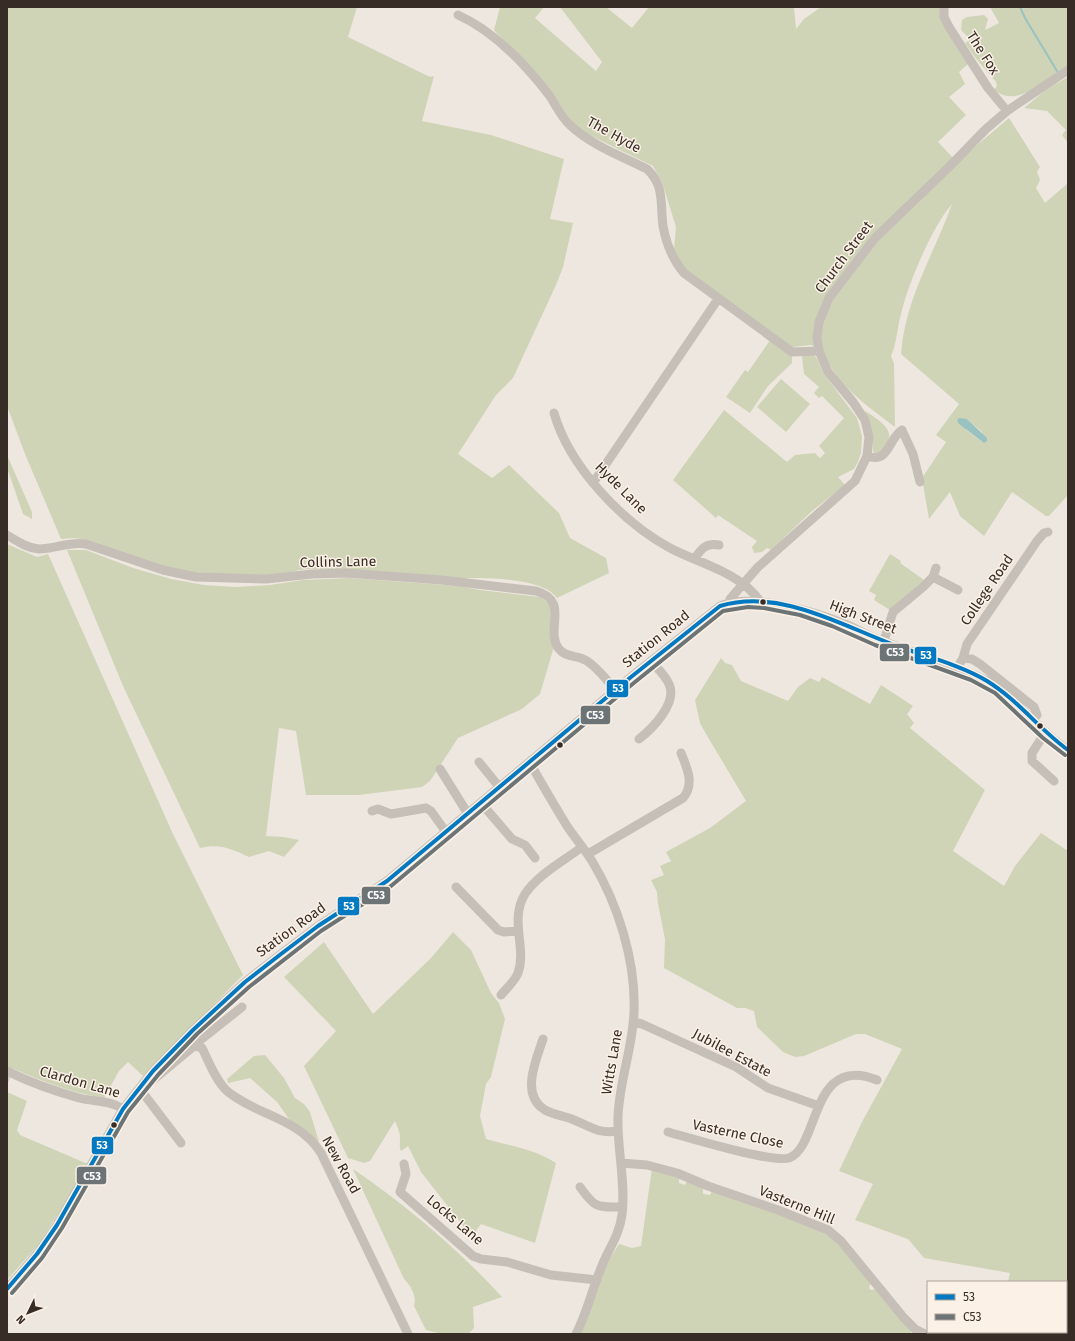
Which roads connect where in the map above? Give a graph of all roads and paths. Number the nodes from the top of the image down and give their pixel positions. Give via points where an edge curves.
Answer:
1 (944, 7) edge
2 (458, 15) dead end
3 (1068, 70) edge
4 (1007, 111) junction
5 (718, 299) junction
6 (819, 351) junction
7 (554, 413) dead end
8 (867, 456) junction
9 (920, 482) dead end
10 (593, 483) junction
11 (1048, 532) dead end
12 (7, 535) edge
13 (719, 545) dead end
14 (695, 558) junction
15 (742, 584) junction
16 (958, 590) dead end
17 (730, 602) junction
18 (760, 602) junction
19 (714, 610) joint
20 (884, 641) junction
21 (963, 658) junction
22 (651, 661) junction
23 (957, 668) junction
24 (616, 690) junction
25 (1032, 721) junction
26 (1045, 733) junction
27 (639, 739) dead end
28 (1068, 750) edge
29 (681, 753) dead end
30 (479, 762) dead end
31 (530, 762) junction
32 (440, 769) dead end
33 (1054, 781) dead end
34 (500, 788) junction
35 (481, 803) junction
36 (372, 811) dead end
37 (468, 814) junction
38 (446, 832) junction
39 (585, 850) junction
40 (535, 858) dead end
41 (456, 887) dead end
42 (518, 931) junction
43 (501, 995) dead end
44 (242, 1007) dead end
45 (633, 1022) junction
46 (543, 1039) dead end
47 (198, 1046) junction
48 (7, 1072) edge
49 (146, 1080) junction
50 (877, 1080) dead end
51 (140, 1089) junction
52 (819, 1106) junction
53 (123, 1109) junction
54 (618, 1131) junction
55 (668, 1132) dead end
56 (180, 1143) dead end
57 (620, 1163) junction
58 (404, 1164) dead end
59 (580, 1187) dead end
60 (622, 1207) junction
61 (597, 1280) junction
62 (7, 1288) edge
63 (408, 1334) edge
64 (576, 1334) edge
65 (925, 1334) edge

1 - 4 street, The Fox via 944,17 949,27 988,88
2 - 5 street, The Hyde via 491,34 518,60 548,94 568,124 580,134 653,174 660,188 664,228 674,260 684,274
3 - 4 street, Church Street
4 - 6 street, Church Street via 888,223 861,255 833,292 823,311 818,331
5 - 6 street, The Hyde via 792,352
5 - 10 street
6 - 8 street, Church Street via 828,372 854,402 865,420 869,437
7 - 10 street, Hyde Lane via 569,450
8 - 9 street via 882,456 897,433 902,430 913,454
8 - 15 street, Church Street via 853,482 785,541
10 - 14 street, Hyde Lane via 650,535 671,548
11 - 21 street, College Road via 1037,541 967,644
12 - 24 street, Collins Lane via 25,545 37,548 86,544 156,568 196,577 266,579 312,574 345,574 436,579 536,591 548,596 554,605 555,635 559,649 565,654 587,661
13 - 14 street via 705,546
14 - 15 street, Hyde Lane via 724,571
15 - 17 street, Church Street
15 - 18 street
16 - 20 street via 934,572 923,588 893,612
17 - 18 street, High Street
17 - 19 street, High Street
18 - 20 street, High Street via 827,618
19 - 22 street, Station Road
20 - 23 street, High Street
21 - 23 street, College Road
21 - 25 street via 972,659 980,664 1034,707 1037,715
22 - 24 street, Station Road
22 - 27 street via 668,683 670,694 659,720
23 - 25 street, High Street via 993,685
24 - 31 street, Station Road
25 - 26 street, High Street
26 - 28 street, High Street
26 - 33 street via 1032,753 1032,761
29 - 39 street via 689,779 684,796
30 - 34 street
31 - 34 street, Station Road
31 - 39 street, Witts Lane via 567,825
32 - 37 street
34 - 35 street, Station Road
35 - 37 street, Station Road
35 - 40 street via 512,839 525,845
36 - 38 street via 378,809 391,814 426,808 432,811
37 - 38 street, Station Road
38 - 49 street, Station Road via 379,887 318,926 240,987 185,1037
39 - 42 street via 551,869 526,893 518,916
39 - 45 street, Witts Lane via 610,892 622,926 634,989
41 - 42 street via 495,928 504,932
42 - 43 street via 519,971
44 - 47 street via 198,1042
45 - 52 street, Jubilee Estate via 736,1067 768,1088
45 - 54 street, Witts Lane via 619,1104
46 - 54 street via 543,1050 531,1085 538,1105 596,1131
47 - 49 street via 194,1046 153,1080
47 - 63 street, New Road via 202,1048 228,1092 266,1114 292,1125 316,1144
48 - 53 street, Clardon Lane via 47,1089 96,1102 110,1102
49 - 51 street, Station Road
50 - 52 street, Vasterne Close via 862,1075 845,1078 830,1088
51 - 53 street, Station Road
51 - 56 street
52 - 55 street, Vasterne Close via 799,1151 784,1159 761,1156
53 - 62 street, Station Road via 57,1225 37,1254
54 - 57 street, Witts Lane
57 - 60 street, Witts Lane
57 - 65 street, Vasterne Hill via 647,1165 677,1173 828,1230 841,1241 904,1318 915,1329
58 - 61 street, Locks Lane via 406,1177 400,1192 473,1256 507,1262 551,1275
59 - 60 street via 583,1198 597,1206
60 - 61 street, Witts Lane via 618,1233
61 - 64 street, Witts Lane via 586,1314

